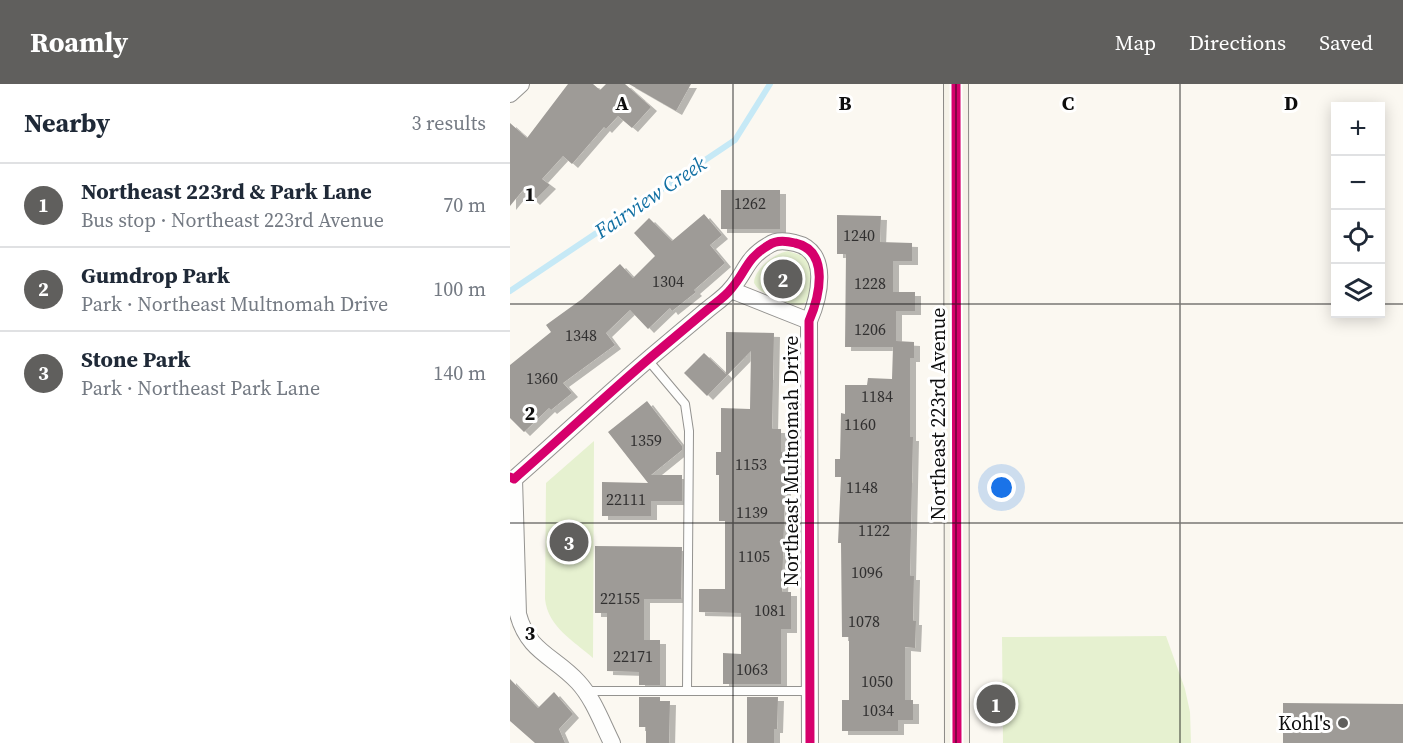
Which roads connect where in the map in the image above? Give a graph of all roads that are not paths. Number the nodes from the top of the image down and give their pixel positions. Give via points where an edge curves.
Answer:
1 (521, 84) edge
2 (956, 84) edge
3 (510, 94) edge
4 (731, 290) junction
5 (809, 321) junction
6 (648, 360) junction
7 (512, 478) edge
8 (687, 690) junction
9 (585, 691) junction
10 (809, 691) junction
11 (612, 743) edge
12 (810, 743) edge
13 (957, 743) edge

1 - 3 street
2 - 13 main road, Northeast 223rd Avenue
4 - 5 street, Northeast Multnomah Drive
4 - 5 street, Northeast Multnomah Drive via 748,261 759,251 772,243 797,243 810,251 818,263 817,303
4 - 6 street, Northeast Multnomah Drive
5 - 10 street, Northeast Multnomah Drive
6 - 7 street, Northeast Multnomah Drive
6 - 8 lane via 685,404 689,431
7 - 9 street via 522,630
8 - 9 lane
8 - 10 lane
9 - 11 street
10 - 12 street, Northeast Multnomah Drive

